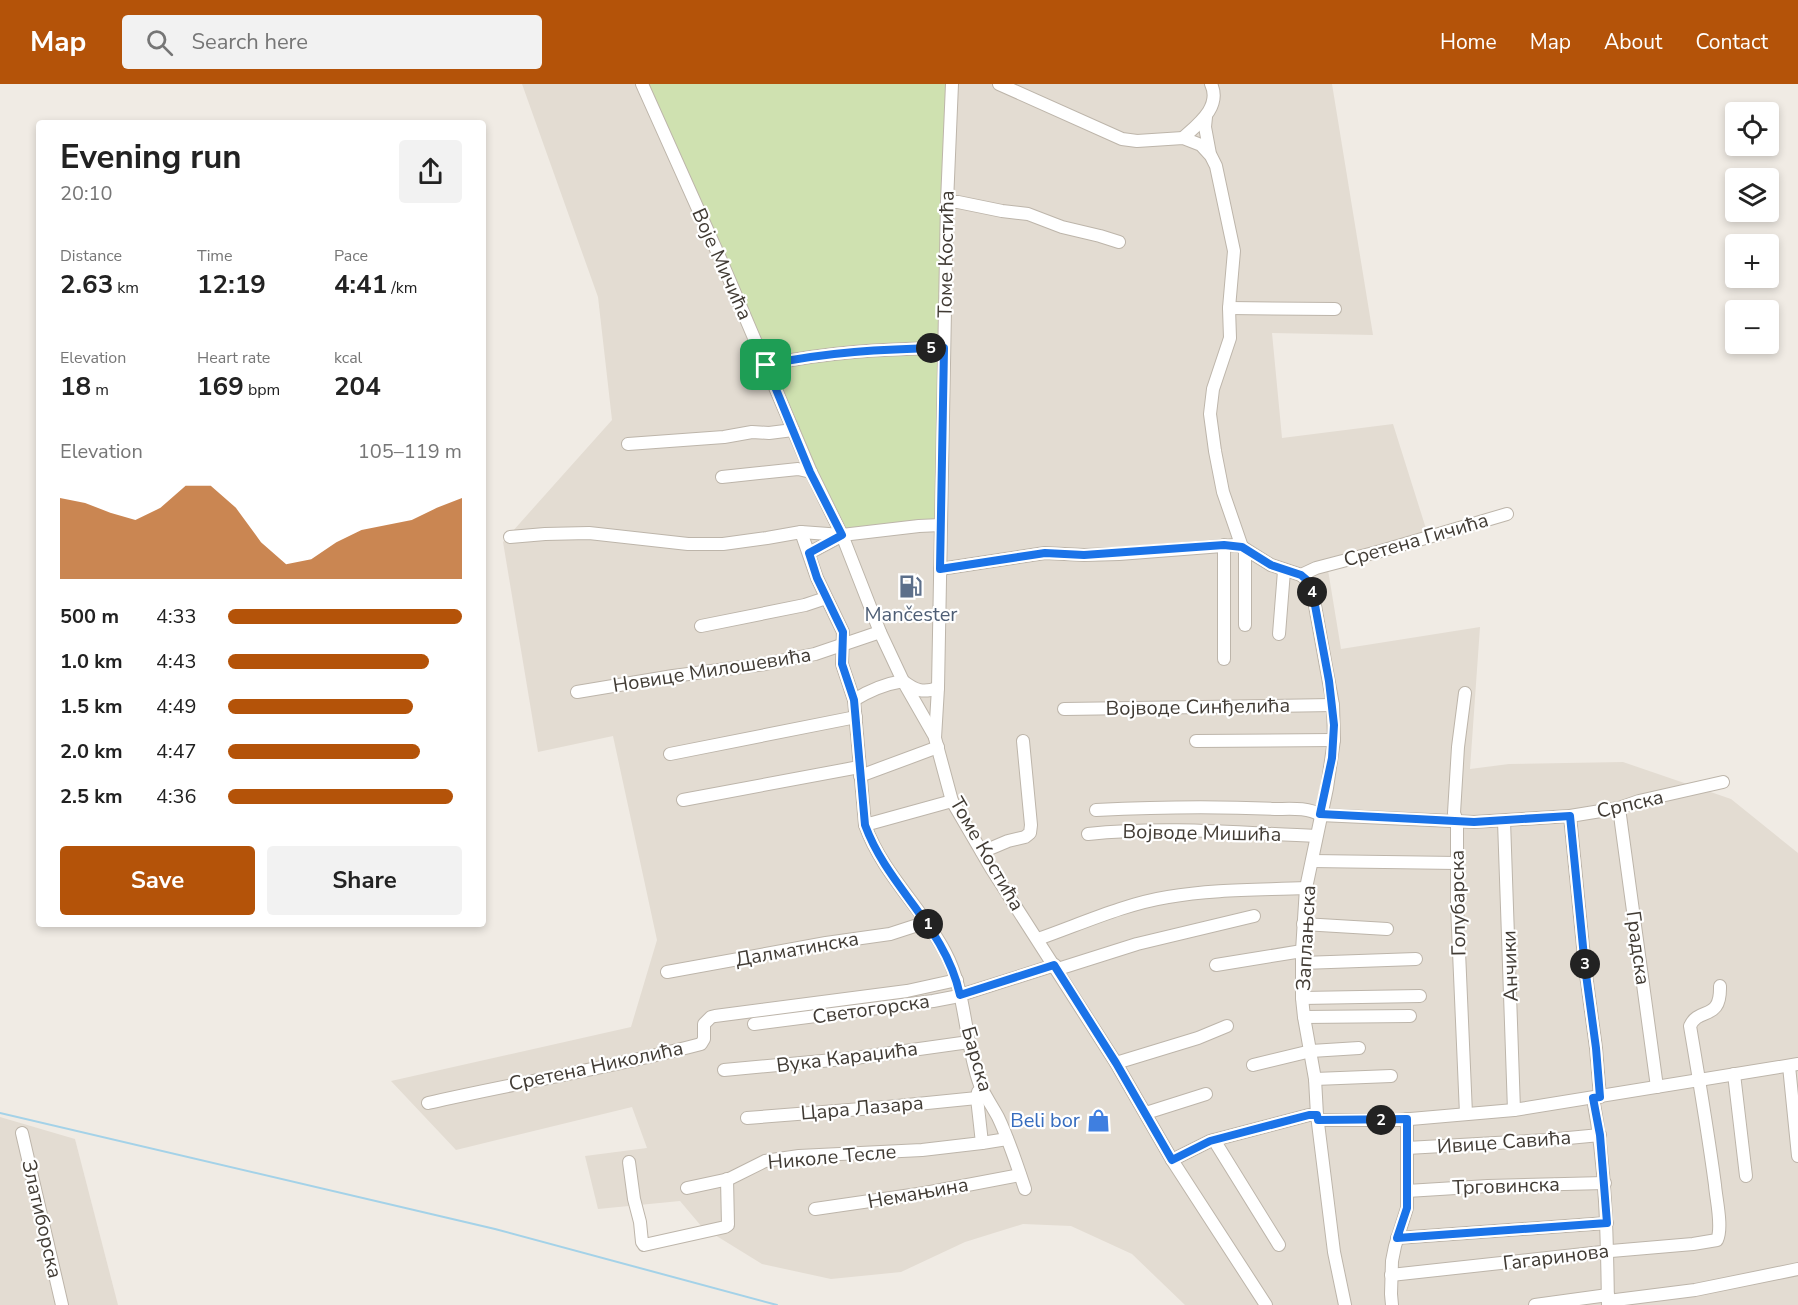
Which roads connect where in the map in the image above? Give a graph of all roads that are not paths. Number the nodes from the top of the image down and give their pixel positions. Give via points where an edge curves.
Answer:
1 (642, 84) edge
2 (952, 84) edge
3 (999, 84) edge
4 (1211, 84) edge
5 (1206, 117) junction
6 (1183, 138) junction
7 (1210, 155) junction
8 (947, 202) junction
9 (1119, 243) dead end
10 (1229, 308) junction
11 (1335, 309) dead end
12 (944, 348) junction
13 (766, 365) junction
14 (793, 430) junction
15 (628, 444) dead end
16 (810, 472) junction
17 (722, 477) dead end
18 (1507, 514) dead end
19 (941, 525) junction
20 (801, 532) junction
21 (842, 535) junction
22 (510, 537) dead end
23 (1224, 545) junction
24 (1243, 548) junction
25 (809, 553) junction
26 (940, 569) junction
27 (1284, 570) junction
28 (1301, 575) junction
29 (826, 598) junction
30 (1245, 625) dead end
31 (702, 626) dead end
32 (880, 632) junction
33 (1279, 634) dead end
34 (843, 644) junction
35 (1224, 659) dead end
36 (903, 681) junction
37 (938, 688) junction
38 (577, 692) dead end
39 (1465, 693) dead end
40 (854, 700) junction
41 (1333, 705) junction
42 (1064, 709) dead end
43 (856, 717) junction
44 (1334, 740) junction
45 (1023, 741) dead end
46 (1196, 741) dead end
47 (936, 743) junction
48 (670, 754) dead end
49 (859, 771) junction
50 (1723, 782) dead end
51 (683, 800) dead end
52 (952, 801) junction
53 (1619, 808) junction
54 (1096, 810) dead end
55 (1320, 814) junction
56 (1570, 816) junction
57 (1457, 821) junction
58 (1504, 821) junction
59 (865, 825) junction
60 (1088, 834) dead end
61 (1316, 836) junction
62 (982, 852) junction
63 (1312, 861) junction
64 (1457, 863) junction
65 (1306, 888) junction
66 (1254, 916) dead end
67 (927, 922) junction
68 (1303, 924) junction
69 (1387, 929) dead end
70 (1038, 939) junction
71 (1302, 957) junction
72 (1416, 959) dead end
73 (1216, 965) dead end
74 (1056, 967) junction
75 (667, 972) dead end
76 (957, 980) junction
77 (1720, 986) dead end
78 (960, 995) junction
79 (1420, 996) dead end
80 (1302, 998) junction
81 (1410, 1016) dead end
82 (1304, 1017) junction
83 (754, 1024) dead end
84 (1227, 1026) dead end
85 (969, 1042) junction
86 (1359, 1048) dead end
87 (1311, 1051) junction
88 (1116, 1063) junction
89 (1253, 1065) dead end
90 (1794, 1065) edge
91 (724, 1070) dead end
92 (1734, 1074) junction
93 (1391, 1076) dead end
94 (1315, 1079) junction
95 (1699, 1080) junction
96 (1658, 1087) junction
97 (979, 1092) junction
98 (1206, 1094) dead end
99 (1597, 1098) junction
100 (428, 1103) dead end
101 (1514, 1110) junction
102 (1146, 1113) junction
103 (1466, 1114) junction
104 (1317, 1117) junction
105 (747, 1118) dead end
106 (1407, 1119) junction
107 (22, 1133) dead end
108 (1600, 1135) junction
109 (1007, 1139) junction
110 (1214, 1140) junction
111 (982, 1143) junction
112 (1407, 1148) junction
113 (1798, 1156) edge
114 (1172, 1160) junction
115 (629, 1162) dead end
116 (1020, 1175) junction
117 (1746, 1176) dead end
118 (727, 1179) junction
119 (1605, 1183) junction
120 (687, 1188) dead end
121 (1025, 1189) dead end
122 (1407, 1191) junction
123 (815, 1209) dead end
124 (1607, 1223) junction
125 (1397, 1238) junction
126 (1280, 1245) dead end
127 (1607, 1252) junction
128 (1798, 1269) edge
129 (1391, 1275) junction
130 (1608, 1300) edge
131 (62, 1305) edge
132 (1266, 1305) edge
133 (1345, 1305) edge
134 (1392, 1305) edge
135 (1535, 1305) edge

1 - 13 street, Воје Мичића
2 - 8 street, Томе Костића
3 - 6 street via 1122,139
4 - 5 street via 1214,99
5 - 6 street
5 - 7 street
6 - 7 street via 1201,145
7 - 10 street via 1222,189 1234,251
8 - 9 street via 1028,214
8 - 12 street, Томе Костића
10 - 11 street
10 - 24 street via 1230,338 1213,389 1210,414 1223,492
12 - 13 street via 862,350
12 - 19 street, Томе Костића
13 - 14 street, Воје Мичића
14 - 15 street
14 - 16 street, Воје Мичића
16 - 17 street via 798,469
16 - 21 street, Воје Мичића
18 - 28 street, Сретена Гичића
19 - 21 street
19 - 26 street, Томе Костића
20 - 21 street
20 - 22 street via 711,544 589,533
20 - 25 street
21 - 25 street
21 - 32 street, Воје Мичића
23 - 24 street
23 - 26 street via 1096,555 1045,553
23 - 35 street
24 - 27 street
24 - 30 street
25 - 29 street
26 - 37 street, Томе Костића
27 - 28 street
27 - 33 street
28 - 41 street, Заплањска via 1312,589
29 - 31 street
29 - 34 street via 843,632
32 - 34 street, Новице Милошевића
32 - 36 street, Воје Мичића
34 - 38 street, Новице Милошевића via 765,664
34 - 40 street via 842,664
36 - 37 street via 922,692
36 - 40 street via 892,682
36 - 47 street, Воје Мичића
37 - 47 street, Томе Костића
39 - 57 street, Голубарска via 1458,747 1454,813
40 - 43 street
41 - 42 street, Војводе Синђелића
41 - 44 street, Заплањска
43 - 48 street
43 - 49 street
44 - 46 street
44 - 55 street, Заплањска
45 - 62 street via 1030,833
47 - 49 street
47 - 52 street, Томе Костића
49 - 51 street
49 - 59 street
50 - 53 street, Српска
52 - 59 street
52 - 62 street, Томе Костића
53 - 56 street, Српска
53 - 96 street, Градска
54 - 55 street, Српска via 1267,808
55 - 57 street, Српска
55 - 61 street, Заплањска
56 - 58 street, Српска
56 - 99 street via 1596,1048
57 - 58 street, Српска
57 - 64 street, Голубарска
58 - 101 street, Анчики
59 - 67 street via 885,865
60 - 61 street, Војводе Мишића via 1167,829
61 - 63 street, Заплањска
62 - 70 street, Томе Костића
63 - 64 street
63 - 65 street, Заплањска
64 - 103 street, Голубарска
65 - 68 street, Заплањска
65 - 70 street via 1171,896 1136,904
66 - 74 street, Светогорска
67 - 75 street, Далматинска via 890,933
67 - 76 street
68 - 69 street
68 - 71 street, Заплањска
70 - 74 street, Томе Костића
71 - 72 street
71 - 73 street
71 - 80 street, Заплањска
74 - 78 street, Светогорска
74 - 88 street, Томе Костића
76 - 78 street
76 - 100 street, Сретена Николића via 928,988 715,1016 704,1024 701,1044
77 - 95 street via 1718,1005 1690,1026
78 - 83 street, Светогорска
78 - 85 street, Барска
79 - 80 street
80 - 82 street, Заплањска
81 - 82 street
82 - 87 street, Заплањска
84 - 88 street
85 - 91 street, Вука Караџића
85 - 97 street, Барска
86 - 87 street
87 - 89 street
87 - 94 street, Заплањска
88 - 102 street, Томе Костића
90 - 92 street
90 - 113 street
92 - 95 street
92 - 117 street
93 - 94 street
94 - 104 street, Заплањска
95 - 96 street
95 - 127 street, Гагаринова via 1719,1238
96 - 99 street
97 - 105 street, Цара Лазара via 887,1107
97 - 109 street, Барска via 997,1116
97 - 111 street
98 - 102 street
99 - 101 street
99 - 108 street
101 - 103 street
102 - 114 street, Томе Костића
103 - 106 street
104 - 106 street
104 - 110 street via 1309,1115
104 - 133 street, Заплањска via 1334,1252
106 - 112 street
107 - 131 street, Златиборска
108 - 112 street, Ивице Савића
108 - 119 street
109 - 111 street, Николе Тесле
109 - 116 street, Барска
110 - 114 street
110 - 126 street
111 - 118 street, Николе Тесле via 799,1156 765,1161
112 - 122 street
114 - 132 street, Томе Костића
115 - 118 street via 644,1245 728,1225
116 - 121 street, Барска
116 - 123 street, Немањина
118 - 120 street, Николе Тесле
119 - 122 street, Трговинска
119 - 124 street
122 - 125 street via 1407,1208
124 - 125 street
124 - 127 street
125 - 129 street
127 - 129 street, Гагаринова
127 - 130 street
128 - 130 street via 1695,1290
129 - 134 street
130 - 135 street

